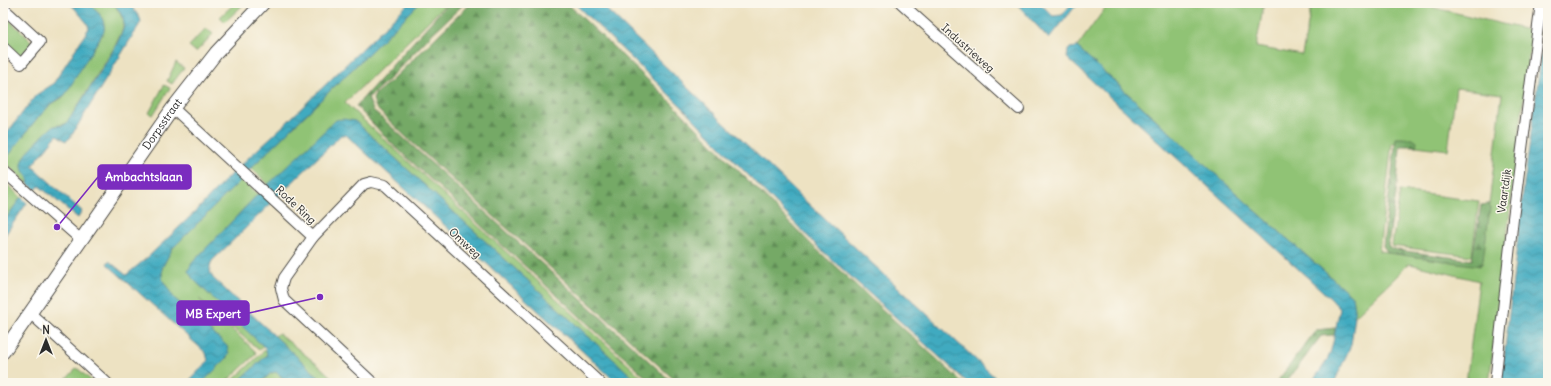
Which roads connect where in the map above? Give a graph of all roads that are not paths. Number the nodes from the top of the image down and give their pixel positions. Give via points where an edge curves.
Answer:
1 (263, 3) edge
2 (901, 3) edge
3 (1541, 3) edge
4 (3, 8) edge
5 (3, 47) edge
6 (173, 108) junction
7 (1019, 109) dead end
8 (3, 170) edge
9 (313, 237) junction
10 (80, 239) junction
11 (30, 313) junction
12 (3, 352) edge
13 (107, 383) edge
14 (373, 383) edge
15 (600, 383) edge
16 (1495, 383) edge

1 - 6 street, Dorpsstraat via 216,53
2 - 7 street, Industrieweg
3 - 16 street, Vaartdijk
4 - 5 street via 40,42 21,64
6 - 9 street, Rode Ring
6 - 10 street, Dorpsstraat
8 - 10 street
9 - 14 street, Rode Ring via 284,278 281,288 284,300
9 - 15 street, Omweg via 364,184 371,182 385,185
10 - 11 street, Dorpsstraat
11 - 12 street, Dorpsstraat
11 - 13 street

